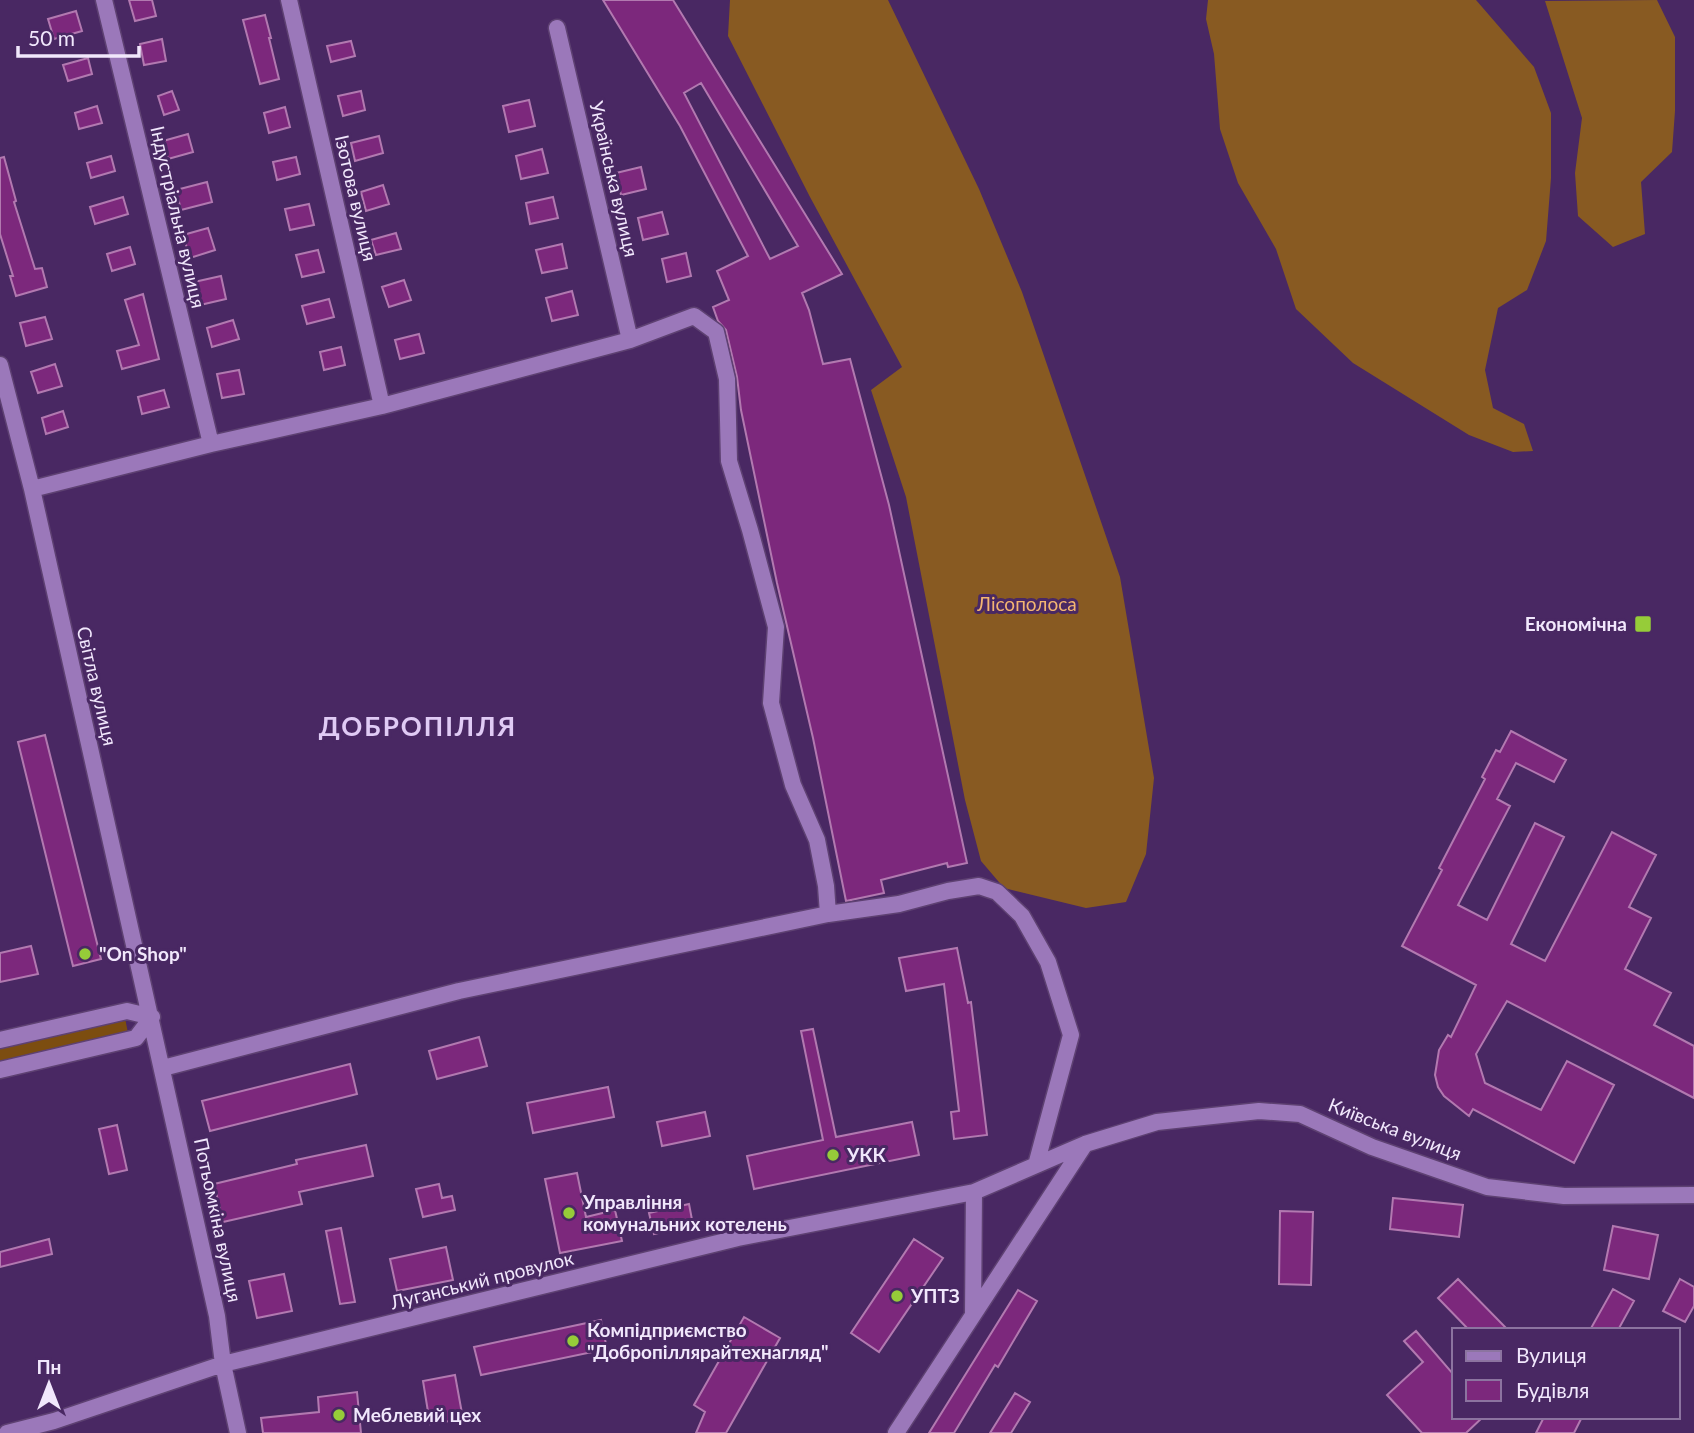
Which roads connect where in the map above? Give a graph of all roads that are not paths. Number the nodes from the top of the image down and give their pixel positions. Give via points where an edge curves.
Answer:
1 (104, 0) edge
2 (289, 0) edge
3 (557, 28) dead end
4 (630, 340) junction
5 (0, 365) edge
6 (382, 406) junction
7 (211, 444) junction
8 (32, 489) junction
9 (828, 914) junction
10 (152, 1017) junction
11 (0, 1040) edge
12 (163, 1068) junction
13 (0, 1070) edge
14 (1085, 1144) junction
15 (1036, 1165) junction
16 (974, 1192) junction
17 (1694, 1195) edge
18 (974, 1314) junction
19 (223, 1364) junction
20 (6, 1433) edge
21 (238, 1433) edge
22 (896, 1433) edge

1 - 7 street, Індустріальна вулиця
2 - 6 street, Ізотова вулиця
3 - 4 street, Українська вулиця
4 - 6 street
4 - 9 street via 695,316 716,332 727,379 729,461 776,627 771,703 793,785 817,840
5 - 8 street, Світла вулиця
6 - 7 street
7 - 8 street
8 - 10 street, Світла вулиця
9 - 12 street via 459,991
9 - 15 street via 978,886 997,892 1022,916 1048,962 1071,1035
10 - 11 street via 127,1011
10 - 12 street, Потьомкіна вулиця
10 - 13 street via 136,1038
12 - 19 street, Потьомкіна вулиця via 217,1316
14 - 15 street, Київська вулиця
14 - 17 street, Київська вулиця via 1157,1122 1259,1111 1300,1114 1372,1147 1487,1186 1564,1196
14 - 18 street
15 - 16 street, Луганський провулок
16 - 18 street
16 - 19 street, Луганський провулок via 738,1238
18 - 22 street
19 - 20 street, Луганський провулок
19 - 21 street, Потьомкіна вулиця

